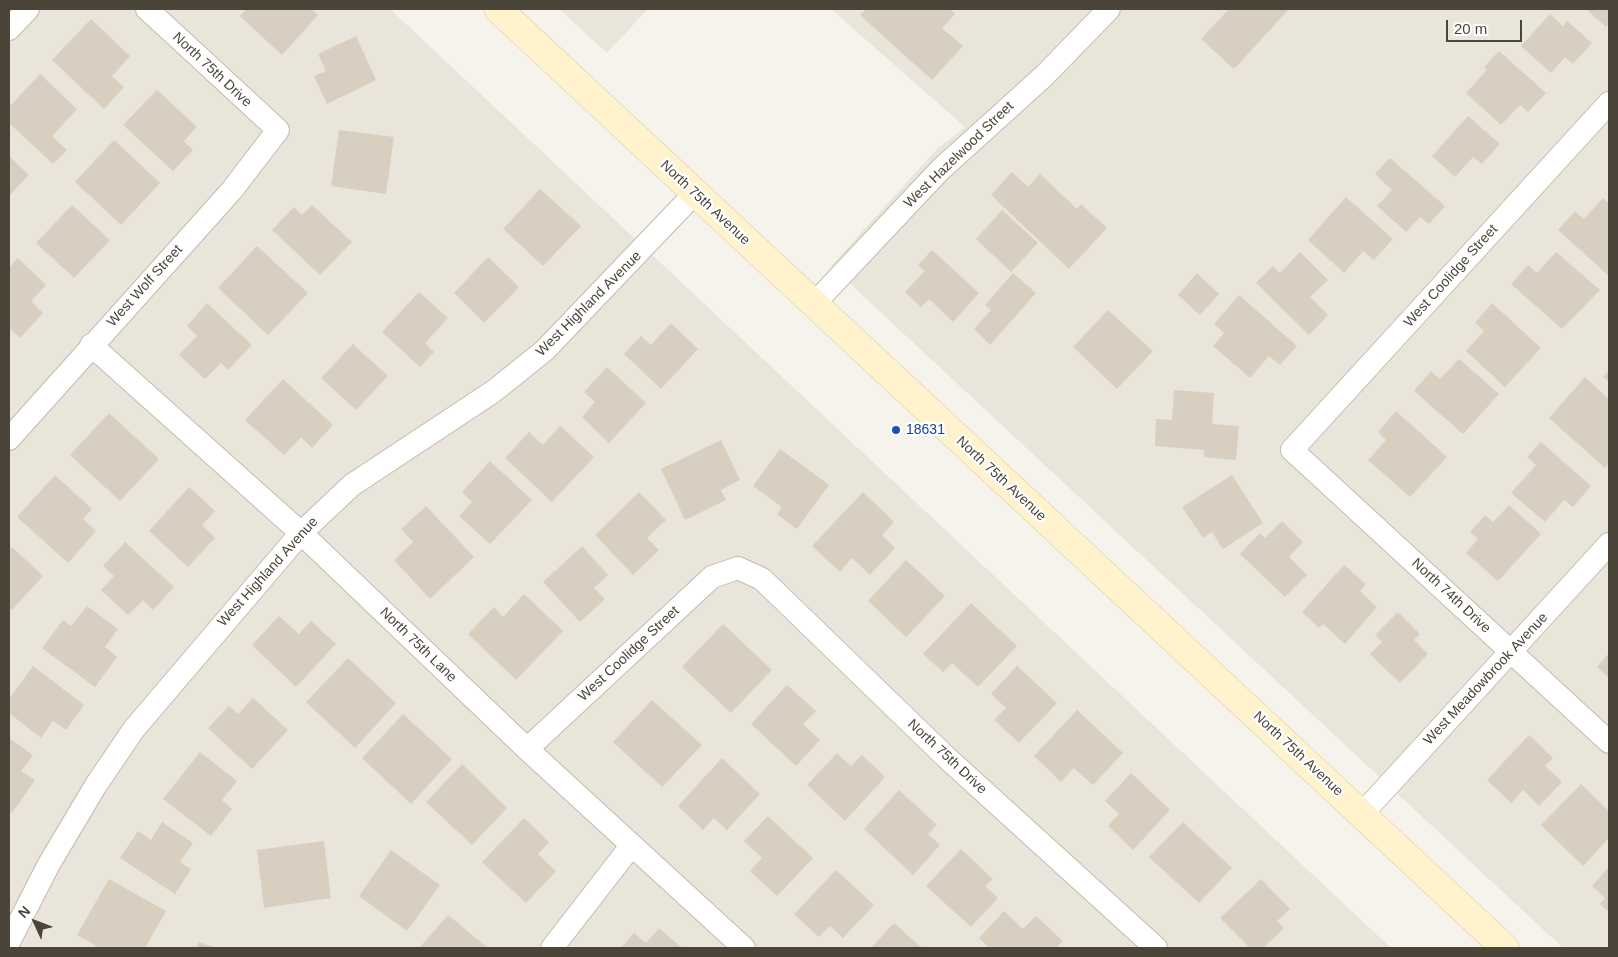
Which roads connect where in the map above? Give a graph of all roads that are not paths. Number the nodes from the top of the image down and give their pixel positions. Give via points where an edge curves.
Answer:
1 (28, 9) edge
2 (147, 9) edge
3 (498, 9) edge
4 (1109, 9) edge
5 (9, 30) edge
6 (1609, 103) edge
7 (278, 130) joint
8 (695, 193) junction
9 (813, 305) junction
10 (91, 345) junction
11 (9, 439) edge
12 (1292, 450) joint
13 (301, 532) junction
14 (1609, 544) edge
15 (738, 568) joint
16 (1512, 652) junction
17 (1609, 742) edge
18 (527, 749) junction
19 (1362, 814) junction
20 (631, 846) junction
21 (9, 942) edge
22 (552, 948) edge
23 (744, 948) edge
24 (1156, 948) edge
25 (1505, 948) edge

1 - 5 street
2 - 7 street, North 75th Drive
3 - 8 main road, North 75th Avenue
4 - 9 street, West Hazelwood Street via 1045,76 940,170
6 - 12 street, West Coolidge Street
7 - 10 street, West Wolf Street via 232,190
8 - 9 main road, North 75th Avenue
8 - 13 street, West Highland Avenue via 545,350 494,391 352,485
9 - 19 main road, North 75th Avenue
10 - 11 street, West Wolf Street
10 - 13 street, North 75th Lane
12 - 16 street, North 74th Drive
13 - 18 street, North 75th Lane
13 - 21 street, West Highland Avenue via 134,730 96,785 49,864
14 - 16 street, West Meadowbrook Avenue
15 - 18 street, West Coolidge Street via 712,577
15 - 24 street, North 75th Drive via 762,579 947,758
16 - 17 street, North 74th Drive
16 - 19 street, West Meadowbrook Avenue
18 - 20 street, North 75th Lane
19 - 25 main road, North 75th Avenue
20 - 22 street
20 - 23 street, North 75th Lane

